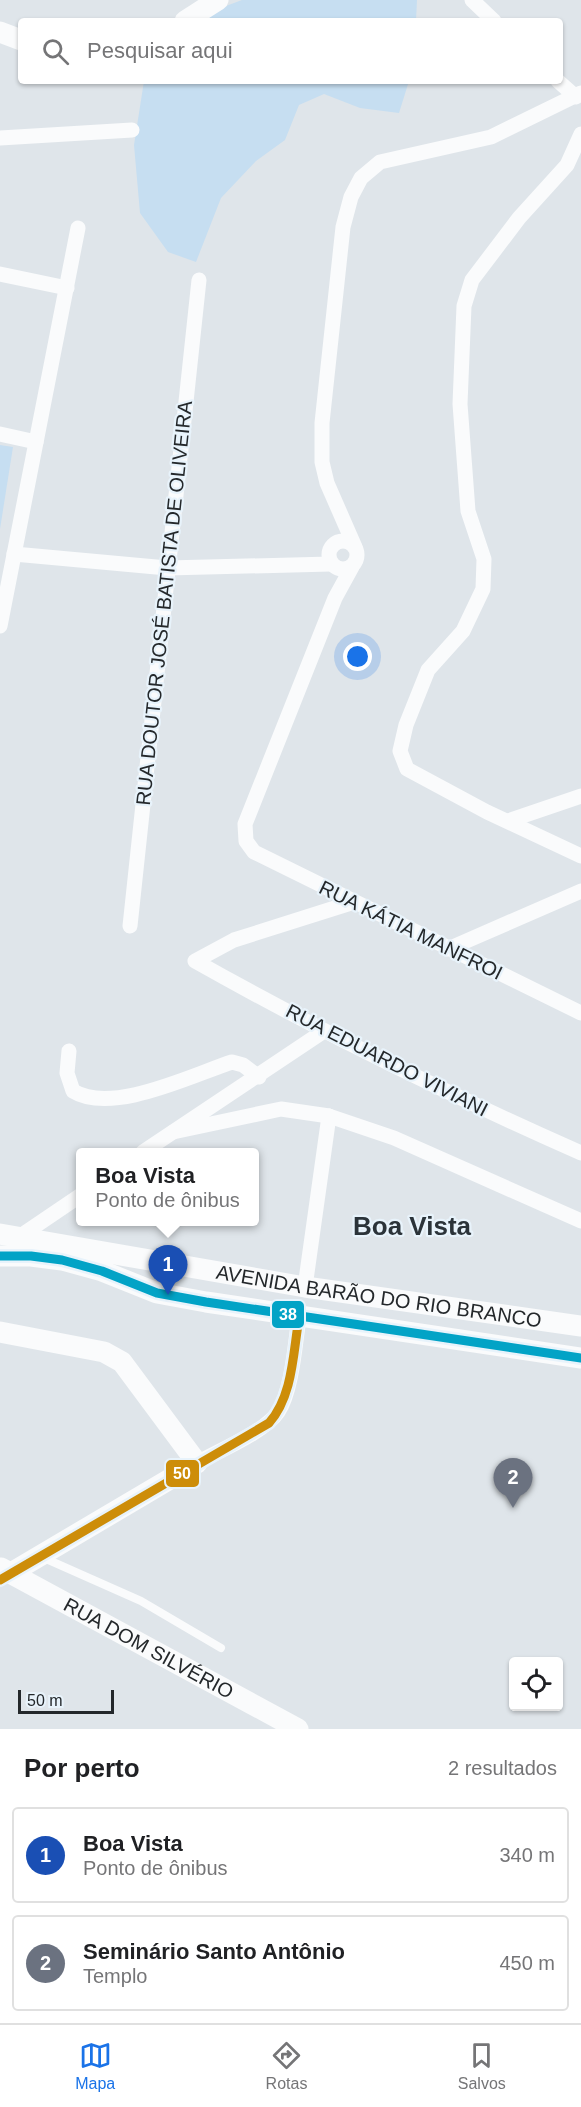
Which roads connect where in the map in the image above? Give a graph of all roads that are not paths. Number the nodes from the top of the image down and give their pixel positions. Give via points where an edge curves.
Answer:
1 (218, 0) edge
2 (472, 0) edge
3 (190, 18) edge
4 (491, 18) edge
5 (0, 32) edge
6 (18, 39) edge
7 (562, 84) edge
8 (578, 95) edge
9 (132, 130) dead end
10 (581, 134) edge
11 (0, 138) edge
12 (78, 228) dead end
13 (0, 274) edge
14 (199, 280) dead end
15 (67, 288) junction
16 (0, 434) edge
17 (36, 442) junction
18 (343, 514) junction
19 (336, 542) junction
20 (355, 547) junction
21 (14, 554) junction
22 (341, 567) junction
23 (167, 568) junction
24 (0, 626) edge
25 (581, 796) edge
26 (507, 821) junction
27 (581, 856) edge
28 (581, 891) edge
29 (354, 902) junction
30 (130, 926) dead end
31 (448, 949) junction
32 (581, 1013) edge
33 (324, 1031) junction
34 (69, 1051) dead end
35 (259, 1077) junction
36 (329, 1116) junction
37 (173, 1132) junction
38 (149, 1148) edge
39 (581, 1153) edge
40 (76, 1198) edge
41 (581, 1221) edge
42 (40, 1222) junction
43 (6, 1237) edge
44 (55, 1243) junction
45 (0, 1256) edge
46 (180, 1265) junction
47 (306, 1287) junction
48 (174, 1297) junction
49 (504, 1315) junction
50 (299, 1318) junction
51 (581, 1326) edge
52 (0, 1332) edge
53 (503, 1347) junction
54 (581, 1358) edge
55 (196, 1463) junction
56 (35, 1559) junction
57 (4, 1573) edge
58 (33, 1585) junction
59 (221, 1648) dead end
60 (298, 1729) edge

1 - 3 main road
2 - 4 street
5 - 6 main road
7 - 8 street
8 - 18 street via 491,137 380,162 361,178 343,227 322,423 322,462 327,483
9 - 11 street
10 - 26 street via 567,165 519,218 472,280 464,306 461,416 468,511 484,559 483,590 463,632 428,670 400,751 407,769
12 - 15 street
13 - 15 street
14 - 23 street, RUA DOUTOR JOSÉ BATISTA DE OLIVEIRA
15 - 17 street
16 - 17 street
17 - 21 street
18 - 19 street
18 - 20 street
19 - 20 street via 345,540
19 - 22 street via 329,551
20 - 22 street via 357,560
21 - 23 street
21 - 24 street
22 - 23 street
22 - 29 street, RUA KÁTIA MANFROI via 336,598 245,824 246,841 254,852
23 - 30 street, RUA DOUTOR JOSÉ BATISTA DE OLIVEIRA
25 - 26 street
26 - 27 street
28 - 31 street
29 - 31 street, RUA KÁTIA MANFROI
29 - 33 street, RUA EDUARDO VIVIANI via 234,940 195,961
31 - 32 street, RUA KÁTIA MANFROI
33 - 35 street
33 - 39 street, RUA EDUARDO VIVIANI via 479,1108
34 - 35 street via 67,1073 73,1091 96,1100 156,1089 232,1062
35 - 37 street
36 - 37 street via 281,1109
36 - 41 street via 394,1138
36 - 47 street
37 - 38 street
40 - 42 street
42 - 43 street
42 - 44 main road
43 - 44 main road, AVENIDA BARÃO DO RIO BRANCO
44 - 46 main road, AVENIDA BARÃO DO RIO BRANCO
45 - 48 main road, AVENIDA BARÃO DO RIO BRANCO via 62,1260 102,1270
46 - 47 main road, AVENIDA BARÃO DO RIO BRANCO
46 - 48 main road via 171,1286
47 - 49 main road, AVENIDA BARÃO DO RIO BRANCO
48 - 50 main road, AVENIDA BARÃO DO RIO BRANCO
49 - 51 main road, AVENIDA BARÃO DO RIO BRANCO
49 - 53 main road
50 - 53 main road, AVENIDA BARÃO DO RIO BRANCO
50 - 55 street via 287,1390 279,1412 269,1423
52 - 55 main road via 104,1352 122,1362
53 - 54 main road, AVENIDA BARÃO DO RIO BRANCO
55 - 56 main road
56 - 57 main road
56 - 58 main road
56 - 59 lane via 141,1601
57 - 58 main road, RUA DOM SILVÉRIO
58 - 60 main road, RUA DOM SILVÉRIO

